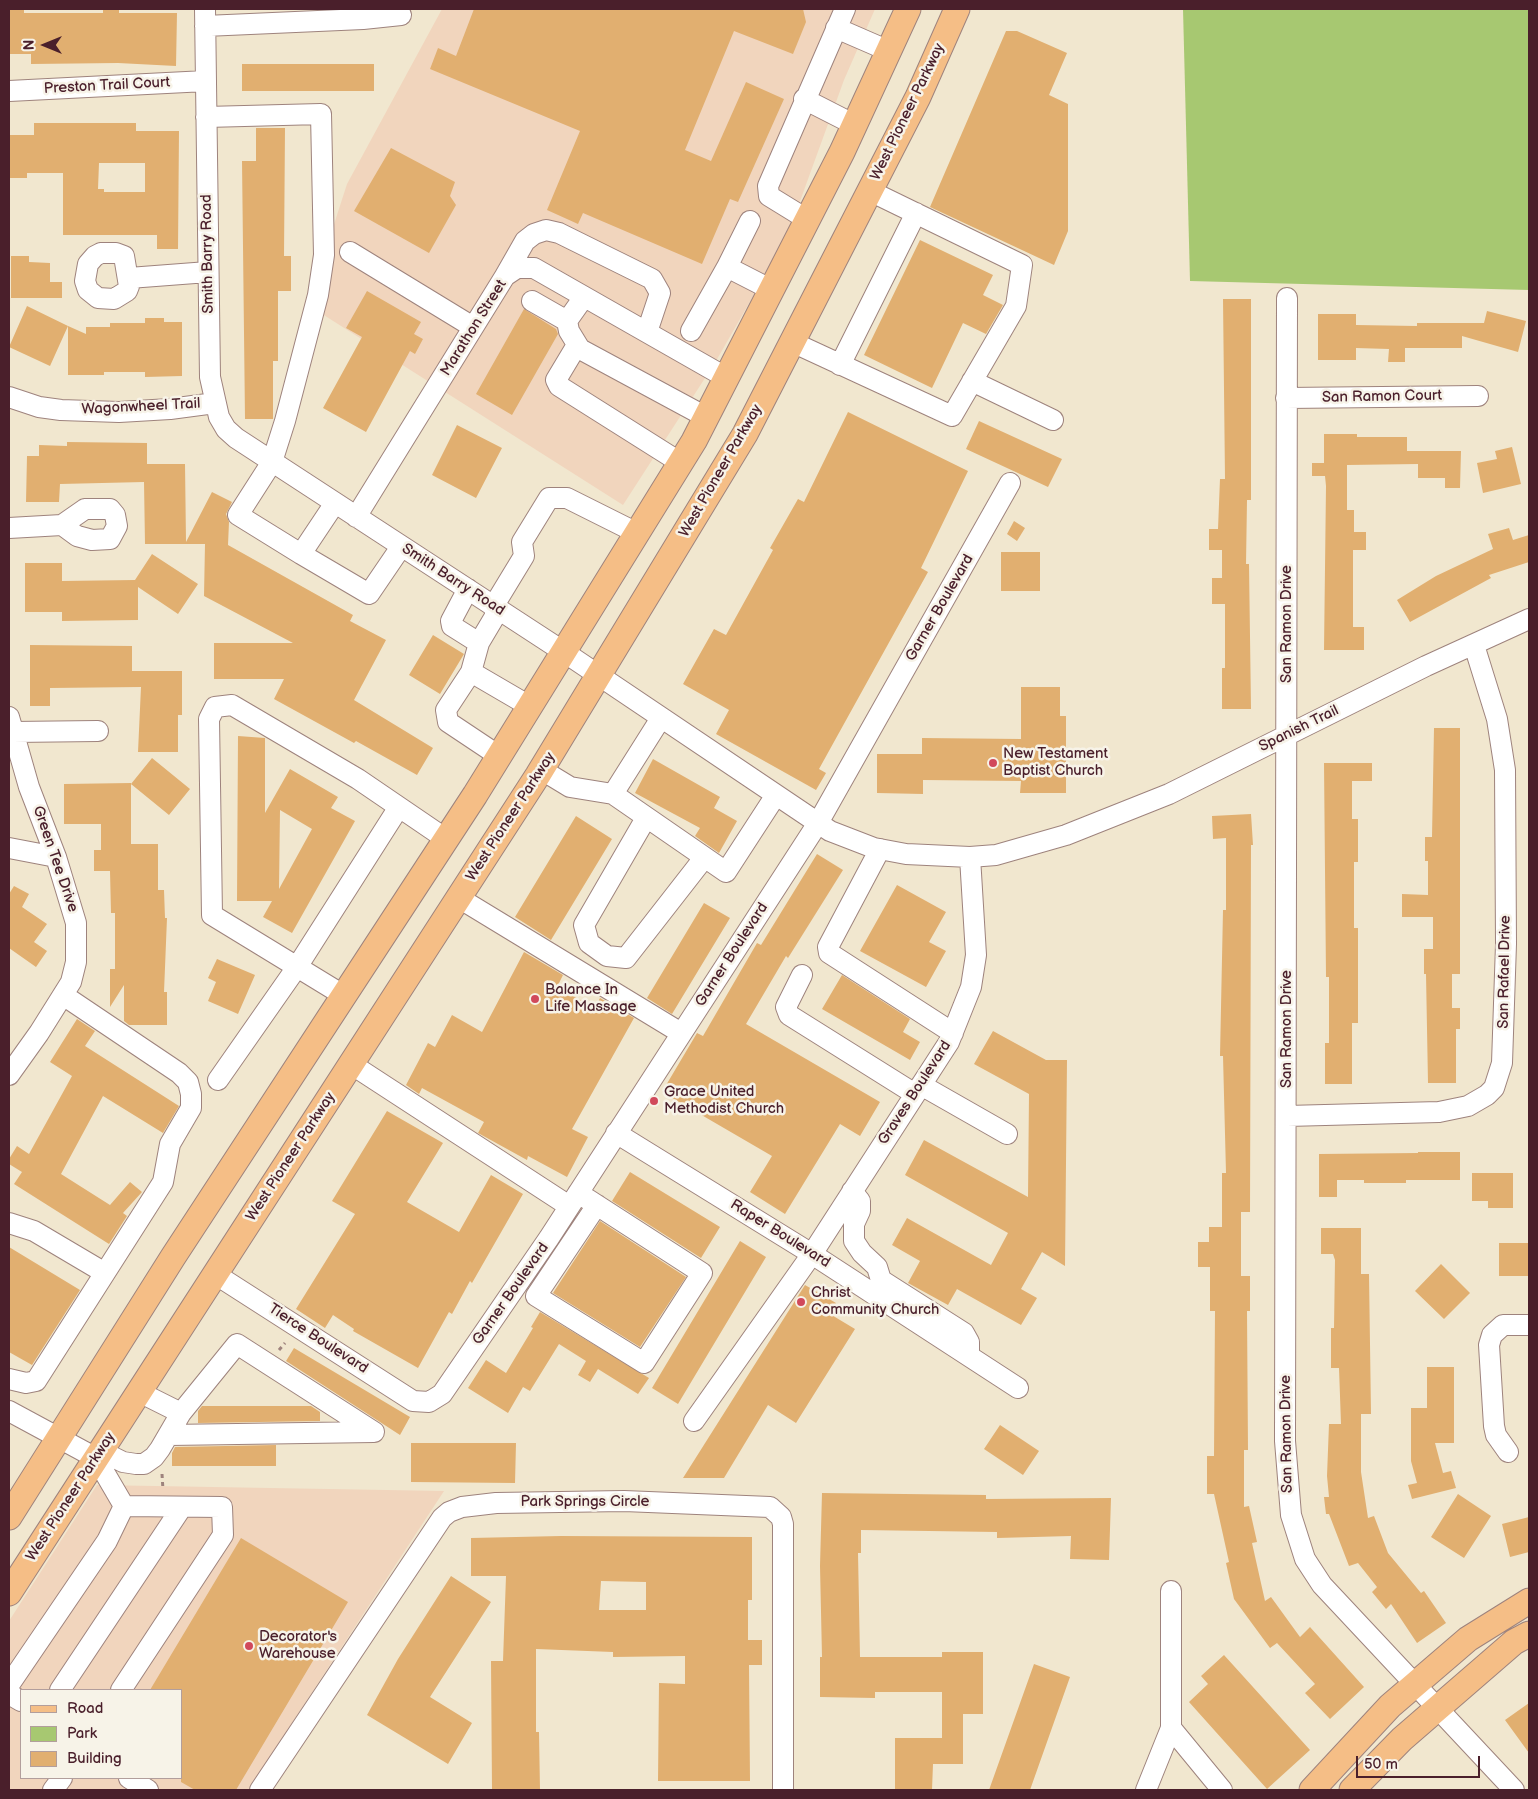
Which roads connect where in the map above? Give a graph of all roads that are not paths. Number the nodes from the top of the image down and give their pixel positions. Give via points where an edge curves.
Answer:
1 (845, 9) edge
2 (908, 9) edge
3 (957, 9) edge
4 (402, 15) dead end
5 (205, 17) edge
6 (836, 28) junction
7 (889, 50) junction
8 (206, 81) junction
9 (9, 91) edge
10 (804, 100) junction
11 (206, 117) junction
12 (855, 125) junction
13 (870, 191) junction
14 (916, 213) junction
15 (750, 220) dead end
16 (808, 220) junction
17 (350, 252) dead end
18 (727, 267) junction
19 (208, 272) junction
20 (505, 276) junction
21 (129, 278) dead end
22 (772, 290) junction
23 (584, 297) junction
24 (1287, 298) dead end
25 (532, 301) dead end
26 (567, 321) junction
27 (473, 327) junction
28 (690, 331) dead end
29 (647, 332) junction
30 (792, 342) junction
31 (580, 349) junction
32 (840, 364) junction
33 (727, 378) junction
34 (972, 382) junction
35 (1478, 396) dead end
36 (1286, 398) junction
37 (9, 399) edge
38 (216, 404) junction
39 (706, 417) junction
40 (1053, 420) dead end
41 (272, 462) junction
42 (681, 463) junction
43 (1010, 483) dead end
44 (335, 503) junction
45 (356, 517) junction
46 (62, 525) dead end
47 (9, 528) edge
48 (637, 533) junction
49 (402, 546) junction
50 (301, 554) junction
51 (468, 590) junction
52 (495, 609) junction
53 (1529, 619) edge
54 (478, 643) junction
55 (1474, 645) junction
56 (564, 652) junction
57 (471, 672) junction
58 (598, 676) junction
59 (531, 707) junction
60 (661, 718) junction
61 (11, 725) edge
62 (98, 731) dead end
63 (1287, 735) junction
64 (499, 756) junction
65 (542, 770) junction
66 (613, 794) junction
67 (776, 795) junction
68 (399, 807) junction
69 (646, 818) junction
70 (818, 823) junction
71 (1066, 834) joint
72 (446, 839) junction
73 (9, 848) edge
74 (880, 849) junction
75 (56, 857) junction
76 (970, 857) junction
77 (704, 858) junction
78 (458, 898) junction
79 (297, 967) junction
80 (802, 975) dead end
81 (63, 994) junction
82 (343, 995) junction
83 (681, 1033) junction
84 (953, 1034) junction
85 (351, 1064) junction
86 (9, 1075) edge
87 (218, 1080) dead end
88 (918, 1090) junction
89 (1287, 1116) junction
90 (616, 1133) junction
91 (1007, 1134) dead end
92 (852, 1191) junction
93 (573, 1200) junction
94 (597, 1205) junction
95 (9, 1223) edge
96 (812, 1254) junction
97 (105, 1273) junction
98 (215, 1274) junction
99 (879, 1288) junction
100 (1529, 1325) edge
101 (9, 1379) edge
102 (1018, 1388) dead end
103 (139, 1392) junction
104 (422, 1402) joint
105 (9, 1411) edge
106 (181, 1413) junction
107 (694, 1421) dead end
108 (59, 1438) junction
109 (164, 1442) junction
110 (1508, 1452) dead end
111 (99, 1454) junction
112 (124, 1506) junction
113 (182, 1506) junction
114 (9, 1517) edge
115 (1171, 1591) dead end
116 (9, 1593) edge
117 (1529, 1601) edge
118 (1529, 1634) edge
119 (9, 1685) edge
120 (1415, 1685) junction
121 (61, 1689) edge
122 (122, 1689) edge
123 (9, 1694) edge
124 (20, 1700) edge
125 (1437, 1708) junction
126 (1171, 1728) junction
127 (61, 1779) edge
128 (131, 1779) edge
129 (53, 1790) edge
130 (148, 1790) edge
131 (260, 1790) edge
132 (783, 1790) edge
133 (1146, 1790) edge
134 (1222, 1790) edge
135 (1312, 1790) edge
136 (1352, 1790) edge
137 (1514, 1790) edge

1 - 6 street
2 - 7 main road
3 - 13 main road, West Pioneer Parkway via 918,97
4 - 5 street
5 - 8 street, Smith Barry Road
6 - 7 street
6 - 10 street
7 - 12 main road
8 - 9 street, Preston Trail Court
8 - 11 street, Smith Barry Road
10 - 12 street
10 - 16 street via 768,186 769,196
11 - 19 street, Smith Barry Road
11 - 41 street via 321,114 324,255 318,295
12 - 16 main road
13 - 14 street
13 - 30 main road, West Pioneer Parkway
14 - 32 street
14 - 34 street via 1022,265 1016,306
15 - 18 street
16 - 22 main road
17 - 27 street
18 - 22 street
18 - 28 street
19 - 21 street
19 - 38 street, Smith Barry Road via 210,377
20 - 23 street, Marathon Street via 517,268 534,268
20 - 27 street, Marathon Street
20 - 29 street via 525,241 546,230 560,233 652,279 660,293
22 - 33 main road
23 - 26 street
23 - 29 street, Marathon Street
24 - 36 street, San Ramon Drive
25 - 26 street
26 - 31 street
27 - 45 street, Marathon Street
29 - 33 street, Marathon Street
30 - 32 street
30 - 58 main road, West Pioneer Parkway via 745,434
31 - 39 street
31 - 42 street via 574,350 556,380 560,386
32 - 34 street via 952,416
33 - 39 main road
34 - 40 street
35 - 36 street, San Ramon Court
36 - 63 street, San Ramon Drive
37 - 38 street, Wagonwheel Trail via 61,410 120,412
38 - 41 street, Smith Barry Road via 226,428
39 - 42 main road
41 - 44 street, Smith Barry Road
41 - 50 street via 238,515
42 - 48 main road
43 - 70 street, Garner Boulevard
44 - 45 street, Smith Barry Road
44 - 50 street
45 - 49 street, Smith Barry Road
46 - 47 street
48 - 52 street via 567,498 549,498 522,542 524,556
48 - 56 main road
49 - 50 street via 369,594
49 - 51 street, Smith Barry Road
51 - 52 street, Smith Barry Road
51 - 54 street via 450,622
52 - 54 street
52 - 56 street, Smith Barry Road
53 - 55 street, Spanish Trail
54 - 57 street
55 - 63 street, Spanish Trail
55 - 89 street, San Rafael Drive via 1497,719 1505,770 1503,1053 1494,1088 1468,1106 1439,1112
56 - 58 street, Smith Barry Road
56 - 59 main road
57 - 59 street
57 - 64 street via 446,710 448,722
58 - 60 street, Smith Barry Road
58 - 65 main road, West Pioneer Parkway
59 - 64 main road
60 - 66 street
60 - 67 street, Smith Barry Road
61 - 62 street
61 - 75 street, Green Tee Drive via 29,787
63 - 71 street, Spanish Trail via 1169,794
63 - 89 street, San Ramon Drive
64 - 72 main road
65 - 66 street via 570,788
65 - 78 main road, West Pioneer Parkway
66 - 69 street
67 - 70 street, Smith Barry Road
67 - 77 street via 726,872
68 - 72 street
68 - 79 street
68 - 79 street via 358,779 232,705 215,707 209,719 212,915
69 - 77 street
69 - 77 street via 584,925 588,943 607,956 626,958
70 - 74 street, Smith Barry Road via 830,831
70 - 83 street, Garner Boulevard
71 - 76 street, Smith Barry Road via 996,855
72 - 82 main road
73 - 75 street
74 - 76 street, Smith Barry Road via 906,854
74 - 84 street via 828,947 829,953
75 - 81 street, Green Tee Drive via 76,923 76,962 72,982
76 - 84 street, Graves Boulevard via 976,955 971,987
78 - 83 street
78 - 85 main road, West Pioneer Parkway
79 - 82 street
79 - 87 street
80 - 88 street via 786,1007 789,1015
81 - 86 street, Green Tee Drive
81 - 97 street via 179,1073 188,1082 191,1094 190,1108 170,1144 162,1182
82 - 108 main road
83 - 90 street, Garner Boulevard
84 - 88 street, Graves Boulevard
85 - 93 street
85 - 98 main road, West Pioneer Parkway
88 - 91 street
88 - 92 street, Graves Boulevard
89 - 120 street, San Ramon Drive via 1286,1441 1291,1515 1306,1559 1322,1585
90 - 93 street, Garner Boulevard
90 - 96 street, Raper Boulevard
92 - 96 street, Graves Boulevard
92 - 99 street via 860,1201 860,1211 854,1224 854,1241 876,1267
93 - 94 street
93 - 104 street, Garner Boulevard via 442,1394 429,1402
94 - 94 street via 702,1274 644,1363 536,1296
95 - 97 street via 34,1231
96 - 99 street, Raper Boulevard
96 - 107 street, Graves Boulevard
97 - 101 street via 36,1381 26,1383
98 - 103 main road, West Pioneer Parkway
98 - 104 street, Tierce Boulevard via 413,1401
99 - 102 street, Raper Boulevard via 969,1356
100 - 110 street via 1503,1325 1492,1335 1489,1345 1494,1426 1496,1435
103 - 106 street
103 - 111 main road, West Pioneer Parkway
105 - 108 street
106 - 109 street
106 - 109 street via 237,1344 374,1432
108 - 111 street
108 - 114 main road
109 - 111 street via 154,1457 144,1464 123,1462
111 - 112 street
111 - 116 main road, West Pioneer Parkway
112 - 113 street
112 - 119 street via 107,1541
113 - 121 street
113 - 122 street via 222,1507 224,1535
115 - 126 street
117 - 120 main road via 1468,1639
118 - 125 main road via 1514,1642
120 - 125 street, San Ramon Drive
120 - 135 main road via 1390,1706
123 - 124 street
125 - 136 main road
125 - 137 street, San Ramon Drive
126 - 133 street
126 - 134 street
127 - 129 street
128 - 130 street
131 - 132 street, Park Springs Circle via 442,1518 462,1507 496,1503 624,1501 770,1506 781,1517

